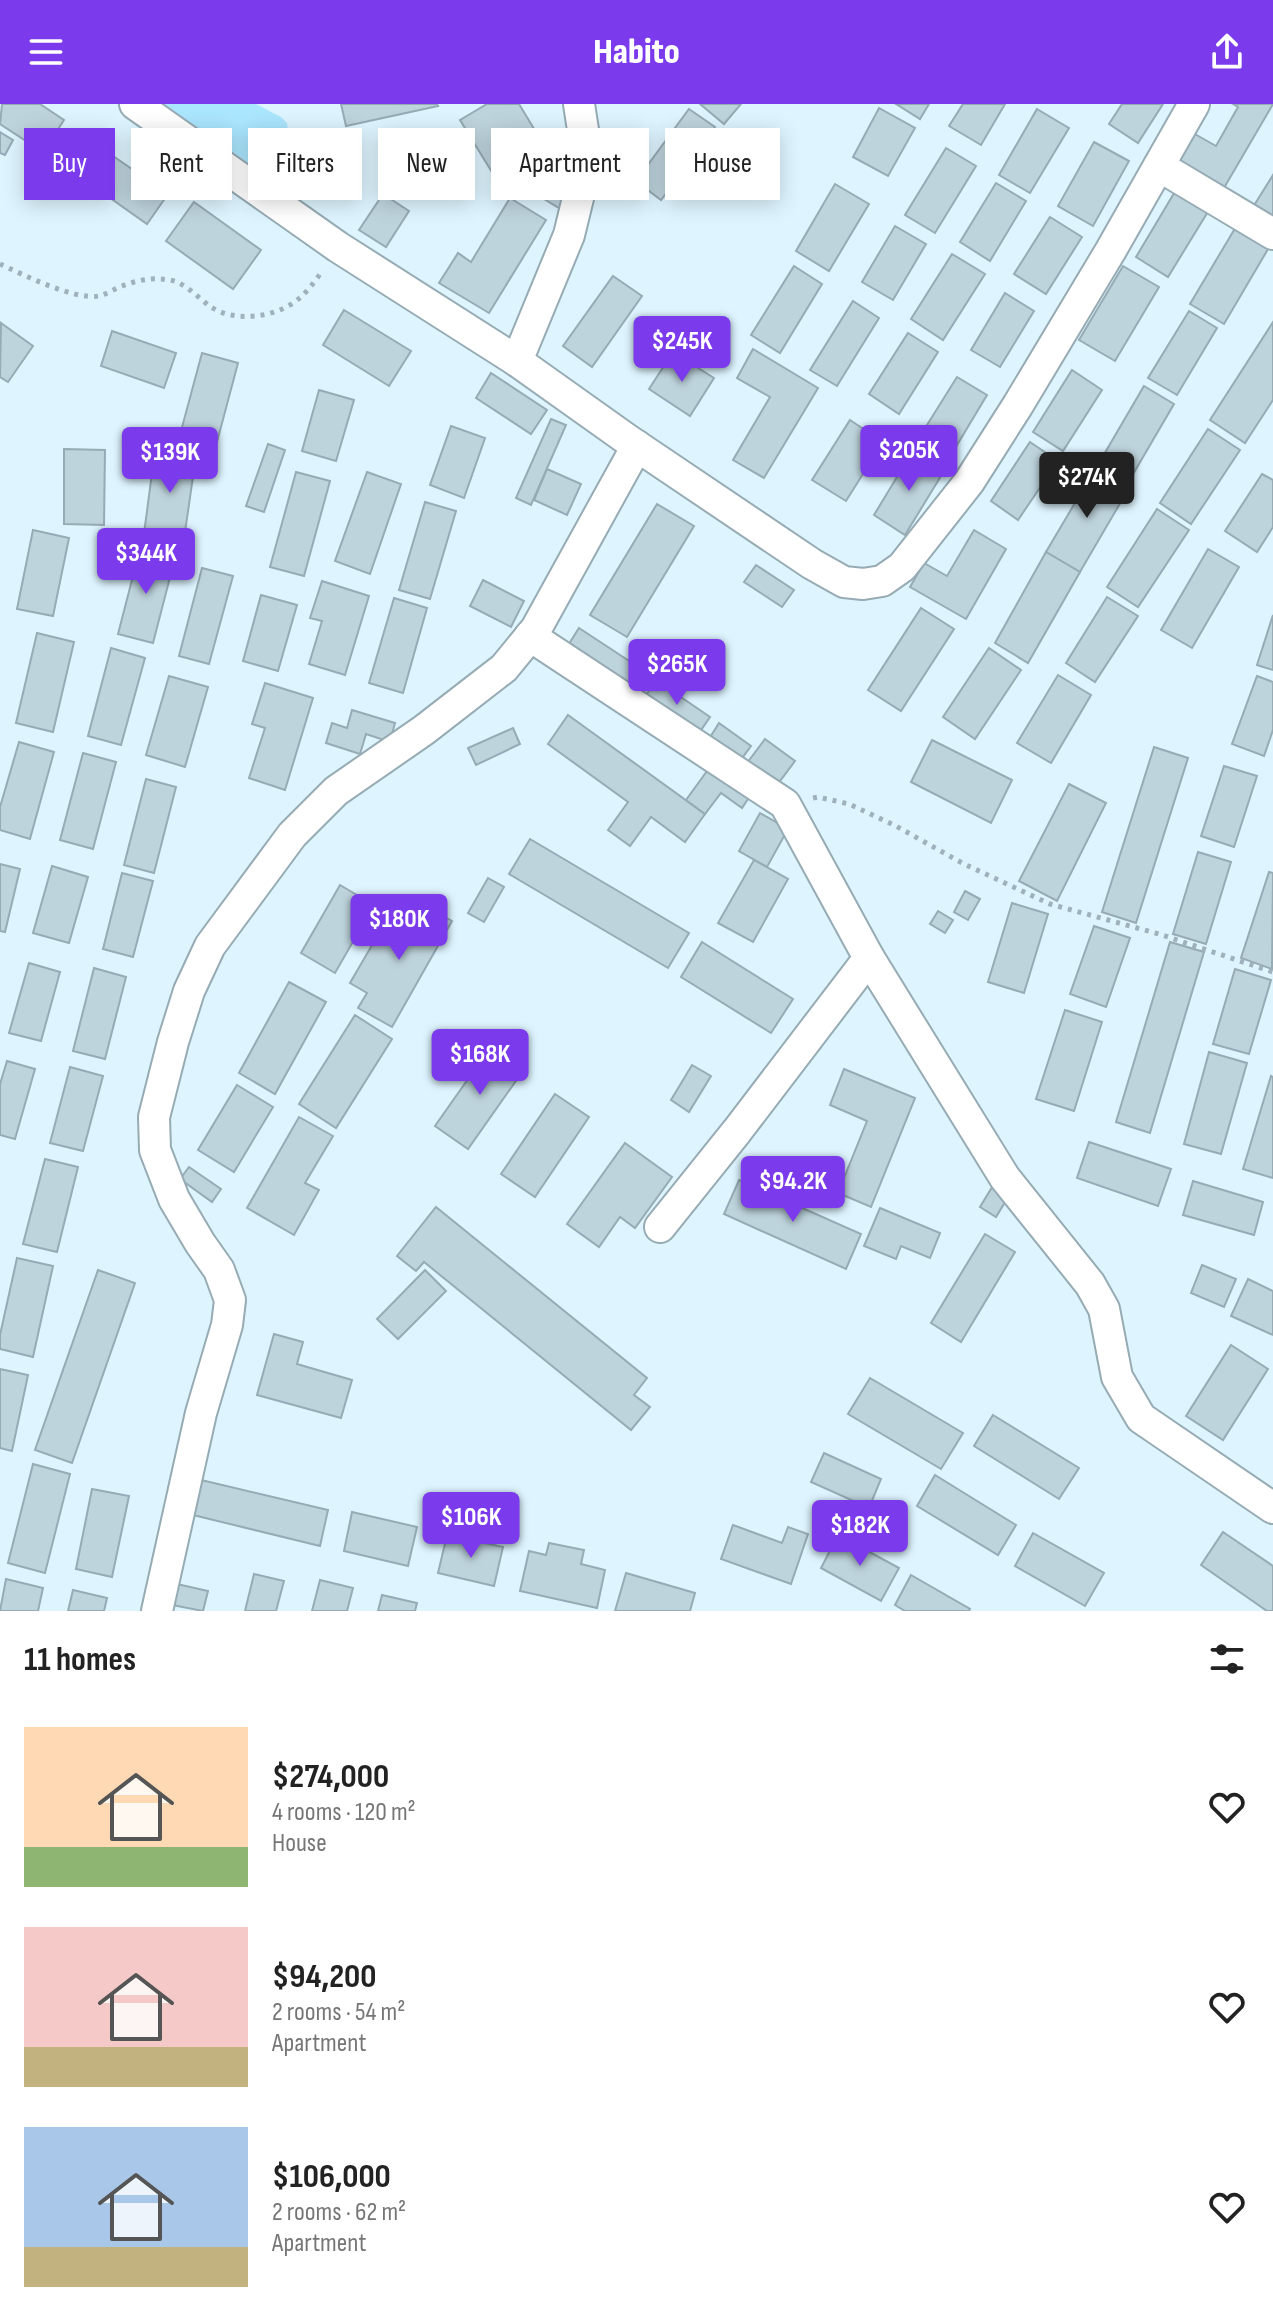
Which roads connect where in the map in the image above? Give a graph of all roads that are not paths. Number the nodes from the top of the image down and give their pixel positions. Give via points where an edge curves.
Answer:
1 (135, 104) edge
2 (579, 104) edge
3 (1194, 104) edge
4 (1159, 166) junction
5 (1273, 234) edge
6 (517, 361) junction
7 (637, 446) junction
8 (530, 636) junction
9 (869, 958) junction
10 (660, 1227) dead end
11 (1273, 1508) edge
12 (157, 1611) edge

1 - 6 street via 338,247
2 - 6 street via 585,143 579,194 569,235
3 - 4 street
4 - 5 street
4 - 7 street via 969,482 902,567 882,581 844,582 829,575
6 - 7 street
7 - 8 street
8 - 9 street via 785,804
8 - 12 street via 504,668 336,791 292,835 210,946 189,991 154,1117 155,1150 174,1199 219,1270 230,1300
9 - 10 street
9 - 11 street via 1005,1178 1090,1284 1104,1309 1117,1377 1141,1418

